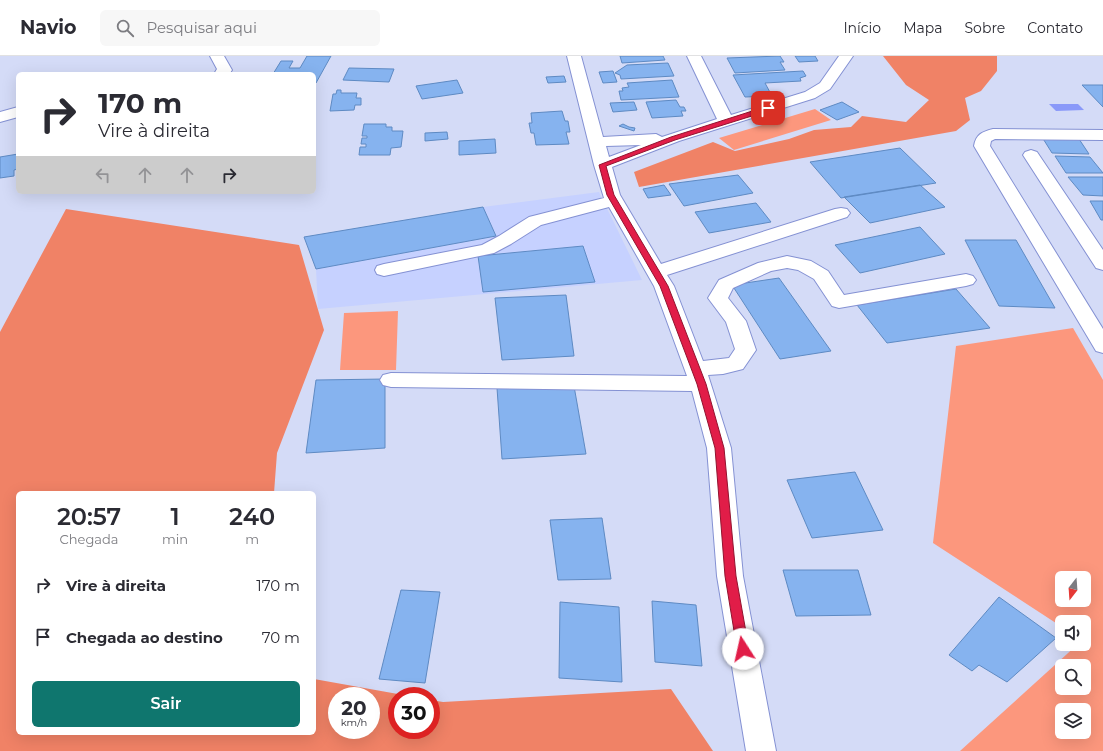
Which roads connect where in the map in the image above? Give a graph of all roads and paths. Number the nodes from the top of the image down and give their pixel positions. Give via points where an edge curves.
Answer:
1 (218, 56) edge
2 (574, 56) edge
3 (694, 56) edge
4 (846, 56) edge
5 (223, 72) edge
6 (16, 113) edge
7 (0, 117) edge
8 (726, 121) junction
9 (1103, 136) edge
10 (673, 138) junction
11 (596, 142) junction
12 (1031, 155) dead end
13 (602, 165) junction
14 (614, 201) junction
15 (841, 213) dead end
16 (1103, 264) edge
17 (384, 270) dead end
18 (656, 272) junction
19 (966, 280) dead end
20 (1103, 346) edge
21 (698, 376) junction
22 (391, 380) dead end
23 (761, 751) edge

1 - 5 street via 225,70
2 - 11 street
3 - 8 street
4 - 8 street via 825,86 810,95
6 - 7 street
8 - 10 street
9 - 20 street via 993,134 983,138 982,146
10 - 11 street
10 - 13 street
11 - 13 street
12 - 16 street
13 - 14 street
14 - 17 street via 535,221 486,249
14 - 18 street
15 - 18 street
18 - 21 street via 664,286
19 - 21 street via 839,302 821,275 804,265 787,262 765,267 726,284 718,298 736,321 746,350 736,364
21 - 22 street
21 - 23 street via 719,448 730,576

